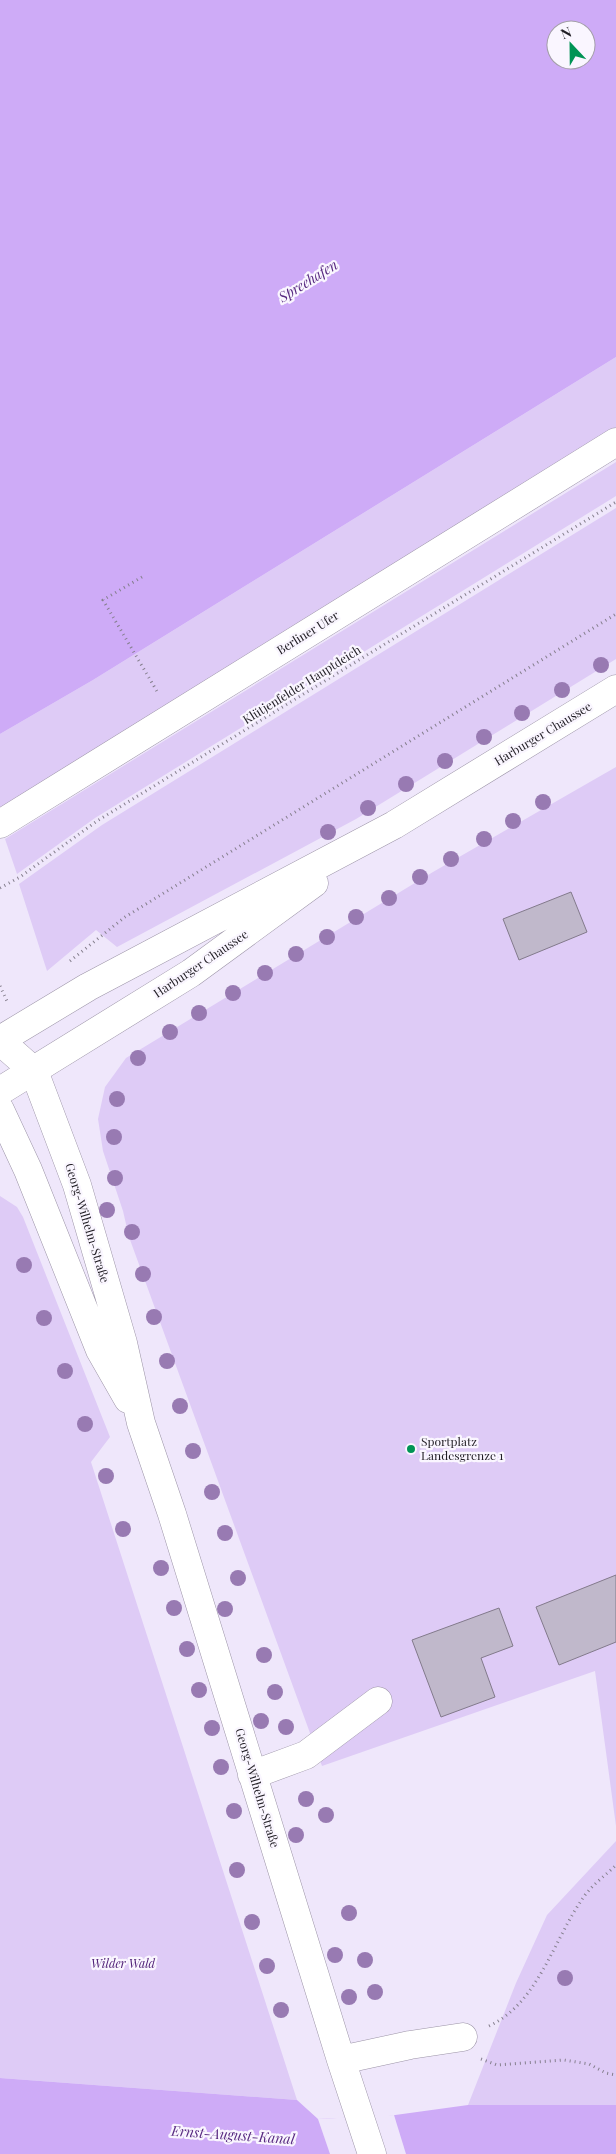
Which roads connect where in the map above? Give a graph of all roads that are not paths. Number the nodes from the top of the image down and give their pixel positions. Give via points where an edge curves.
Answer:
1 (616, 442) edge
2 (616, 689) edge
3 (0, 824) edge
4 (394, 825) junction
5 (0, 1040) edge
6 (34, 1071) junction
7 (0, 1091) edge
8 (0, 1110) edge
9 (141, 1423) junction
10 (378, 1701) dead end
11 (252, 1775) junction
12 (471, 2047) road end
13 (341, 2060) junction
14 (372, 2154) edge

1 - 3 street, Berliner Ufer
2 - 4 street, Harburger Chaussee
4 - 5 street, Harburger Chaussee via 88,987
4 - 6 street, Harburger Chaussee via 191,973
5 - 6 street, Georg-Wilhelm-Straße
6 - 7 street, Harburger Chaussee
6 - 9 street, Georg-Wilhelm-Straße via 77,1185 123,1343
8 - 9 street, Georg-Wilhelm-Straße via 28,1170 100,1350
9 - 11 street, Georg-Wilhelm-Straße
10 - 11 street via 306,1755
11 - 13 street, Georg-Wilhelm-Straße
12 - 13 street via 410,2045
13 - 14 street, Georg-Wilhelm-Straße

